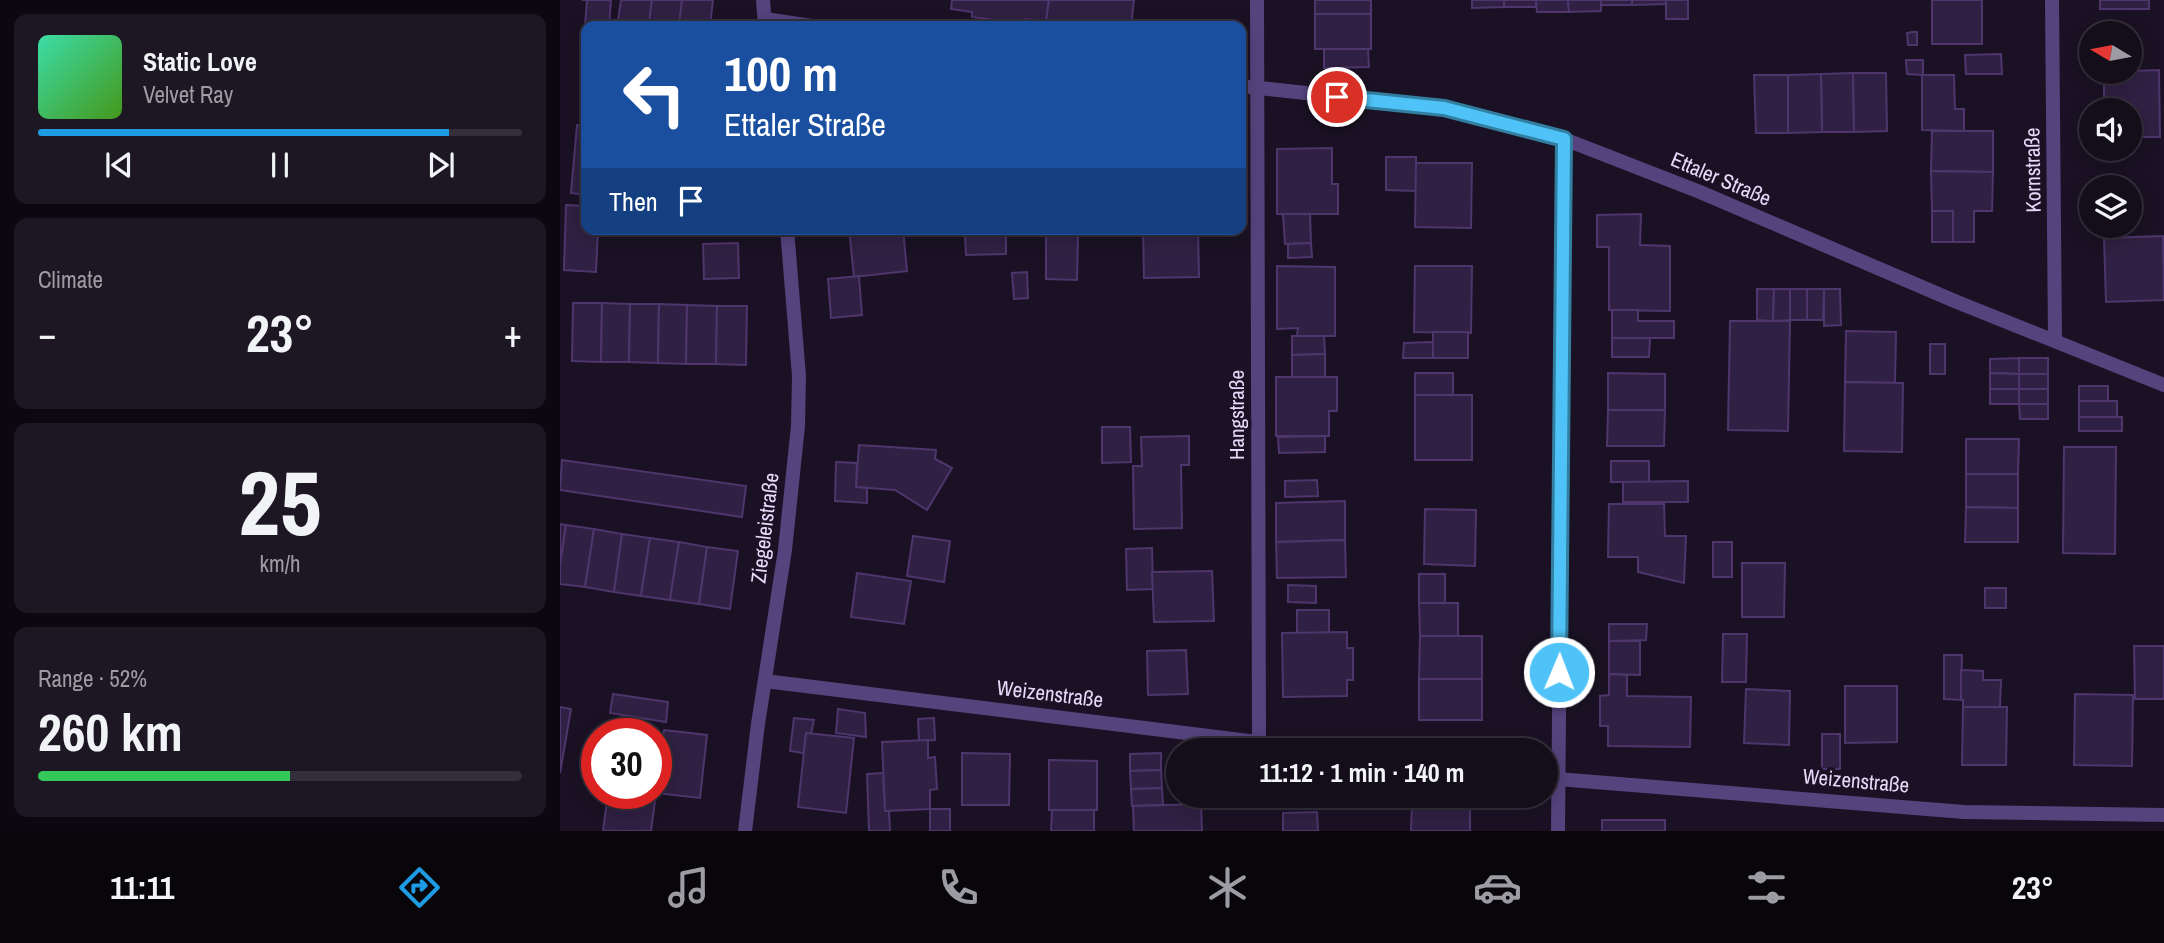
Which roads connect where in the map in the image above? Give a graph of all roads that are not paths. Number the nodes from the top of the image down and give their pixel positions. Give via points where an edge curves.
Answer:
1 (763, 0) edge
2 (1257, 0) edge
3 (2052, 0) edge
4 (765, 21) edge
5 (1246, 87) edge
6 (1256, 88) junction
7 (1564, 139) junction
8 (787, 235) edge
9 (2055, 340) junction
10 (2164, 385) edge
11 (765, 681) junction
12 (1227, 738) edge
13 (1259, 738) edge
14 (1552, 738) edge
15 (1558, 780) edge
16 (1555, 808) edge
17 (2164, 815) edge
18 (745, 831) edge
19 (1558, 831) edge

1 - 4 street
2 - 6 street, Hangstraße
3 - 9 street, Kornstraße
5 - 6 street, Ettaler Straße
6 - 7 street, Ettaler Straße via 1444,108
6 - 13 street, Hangstraße
7 - 9 street, Ettaler Straße
7 - 14 street
8 - 11 street, Ziegeleistraße via 799,376 798,426
9 - 10 street, Ettaler Straße
11 - 12 street, Weizenstraße
11 - 18 street, Ziegeleistraße
15 - 17 street, Weizenstraße via 1964,812
16 - 19 street

